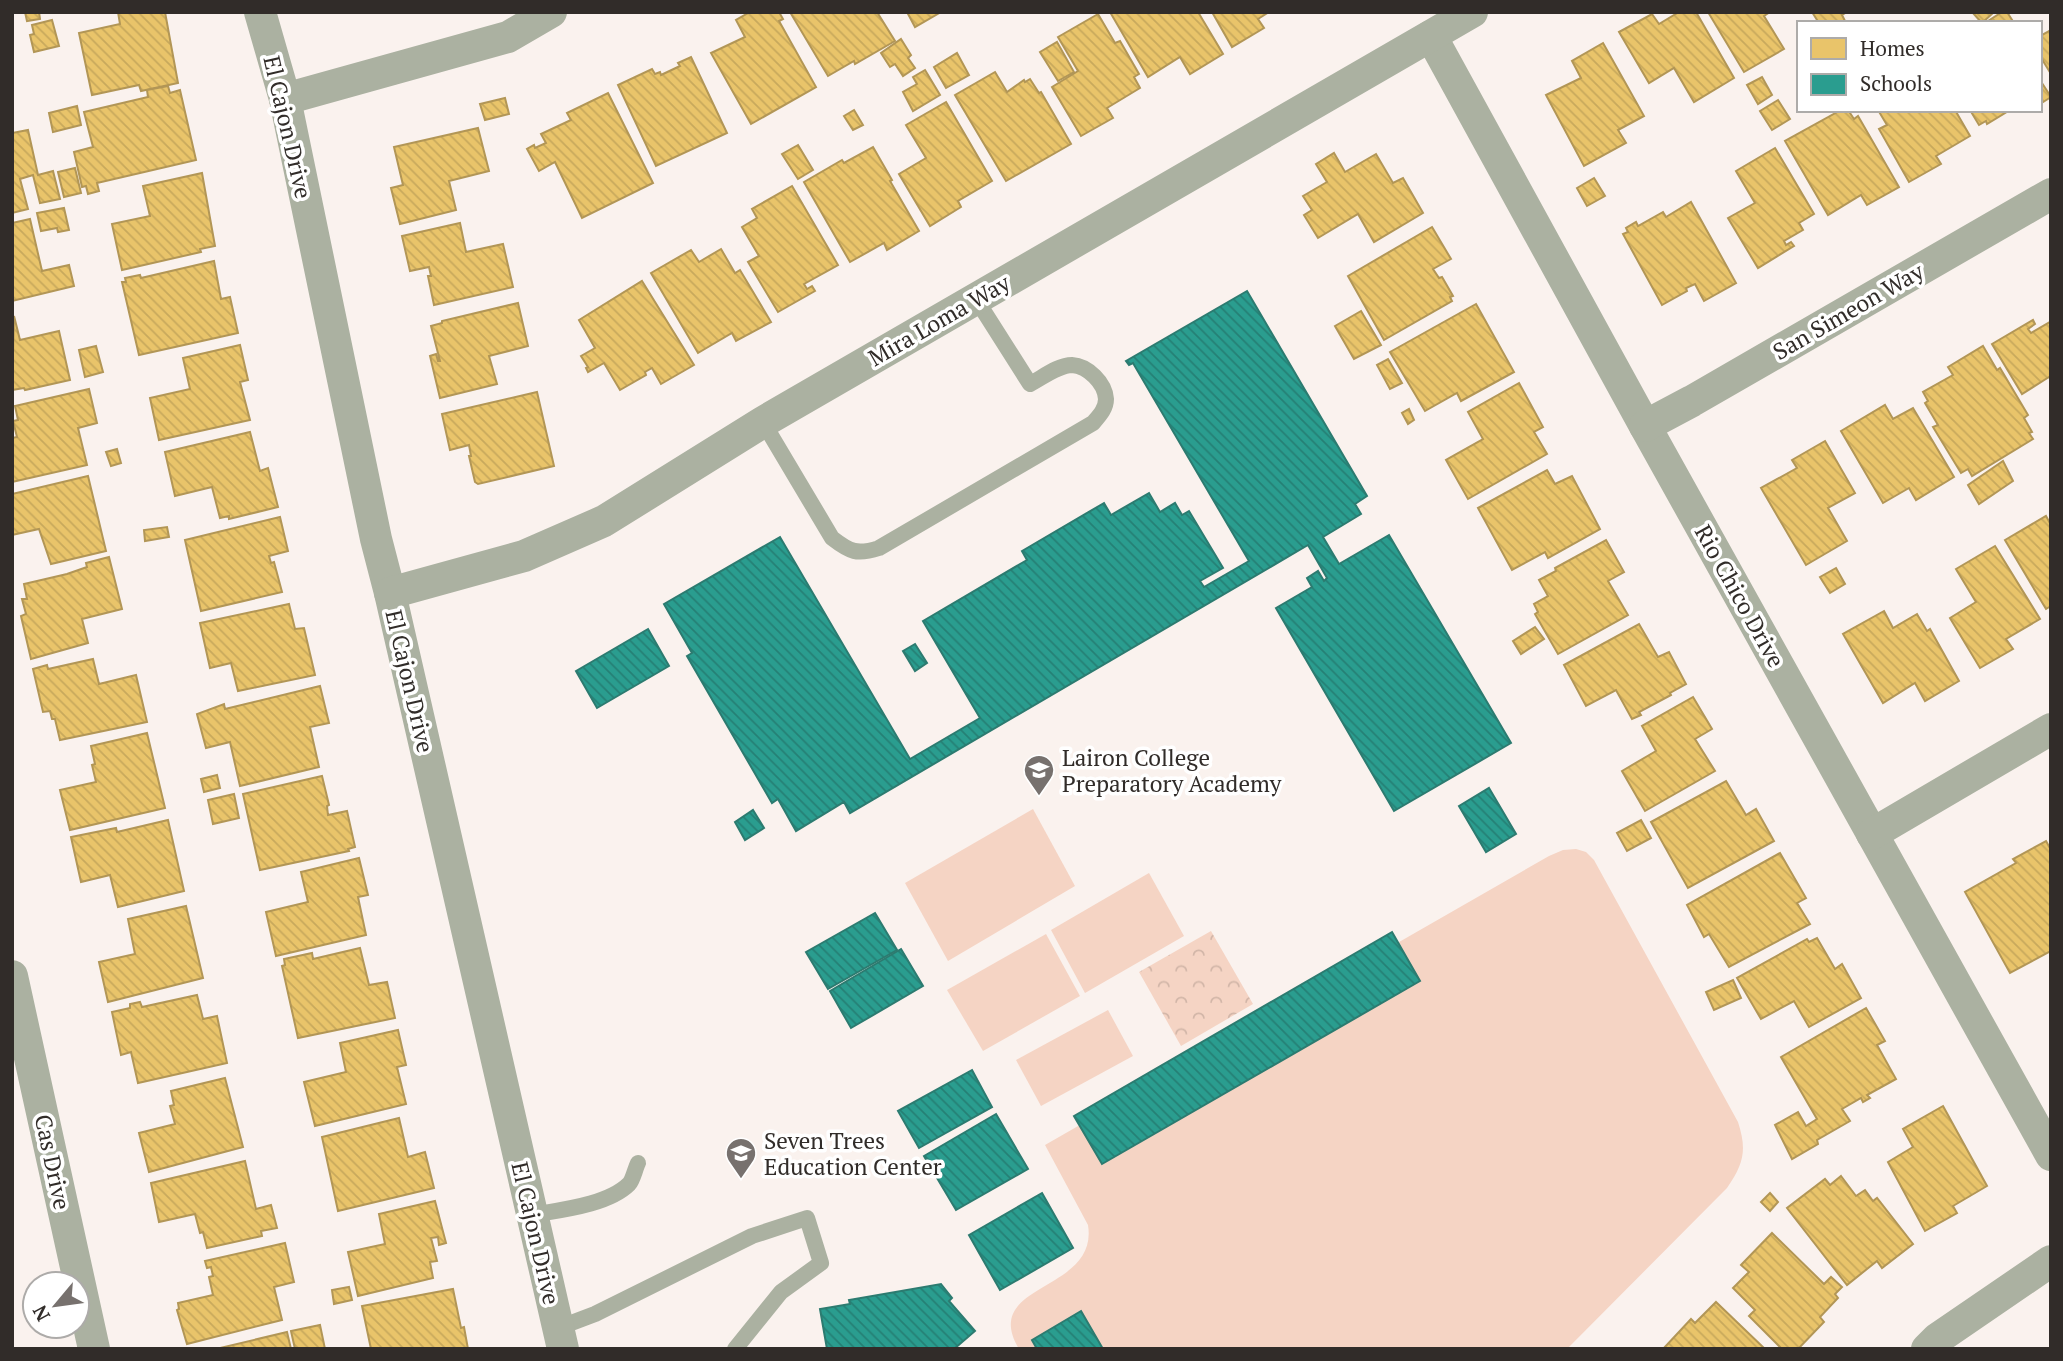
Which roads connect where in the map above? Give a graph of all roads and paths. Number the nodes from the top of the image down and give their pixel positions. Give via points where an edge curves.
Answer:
1 (260, 12) edge
2 (551, 12) edge
3 (1472, 12) edge
4 (1431, 36) junction
5 (285, 99) junction
6 (2051, 194) edge
7 (976, 299) junction
8 (763, 422) junction
9 (1645, 426) junction
10 (390, 593) junction
11 (2051, 729) edge
12 (1872, 834) junction
13 (12, 976) edge
14 (2051, 1155) edge
15 (638, 1163) dead end
16 (532, 1215) junction
17 (2051, 1261) edge
18 (560, 1338) edge
19 (94, 1349) edge
20 (735, 1349) edge
21 (1927, 1349) edge

1 - 5 street, El Cajon Drive
2 - 5 street via 508,37
3 - 4 street, Mira Loma Way
4 - 7 street, Mira Loma Way
4 - 9 street, Rio Chico Drive
5 - 10 street, El Cajon Drive
6 - 9 street, San Simeon Way
7 - 8 street, Mira Loma Way
7 - 8 lane via 1030,384 1070,365 1087,369 1106,398 1093,423 879,548 863,553 847,550 832,538
8 - 10 street, Mira Loma Way via 604,521 524,556
9 - 12 street, Rio Chico Drive
10 - 16 street, El Cajon Drive
11 - 12 street
12 - 14 street, Rio Chico Drive
13 - 19 street, Cas Drive
15 - 16 lane via 630,1183 604,1199
16 - 18 street, El Cajon Drive
17 - 21 street
18 - 20 lane via 595,1314 752,1236 807,1218 821,1263 781,1292

